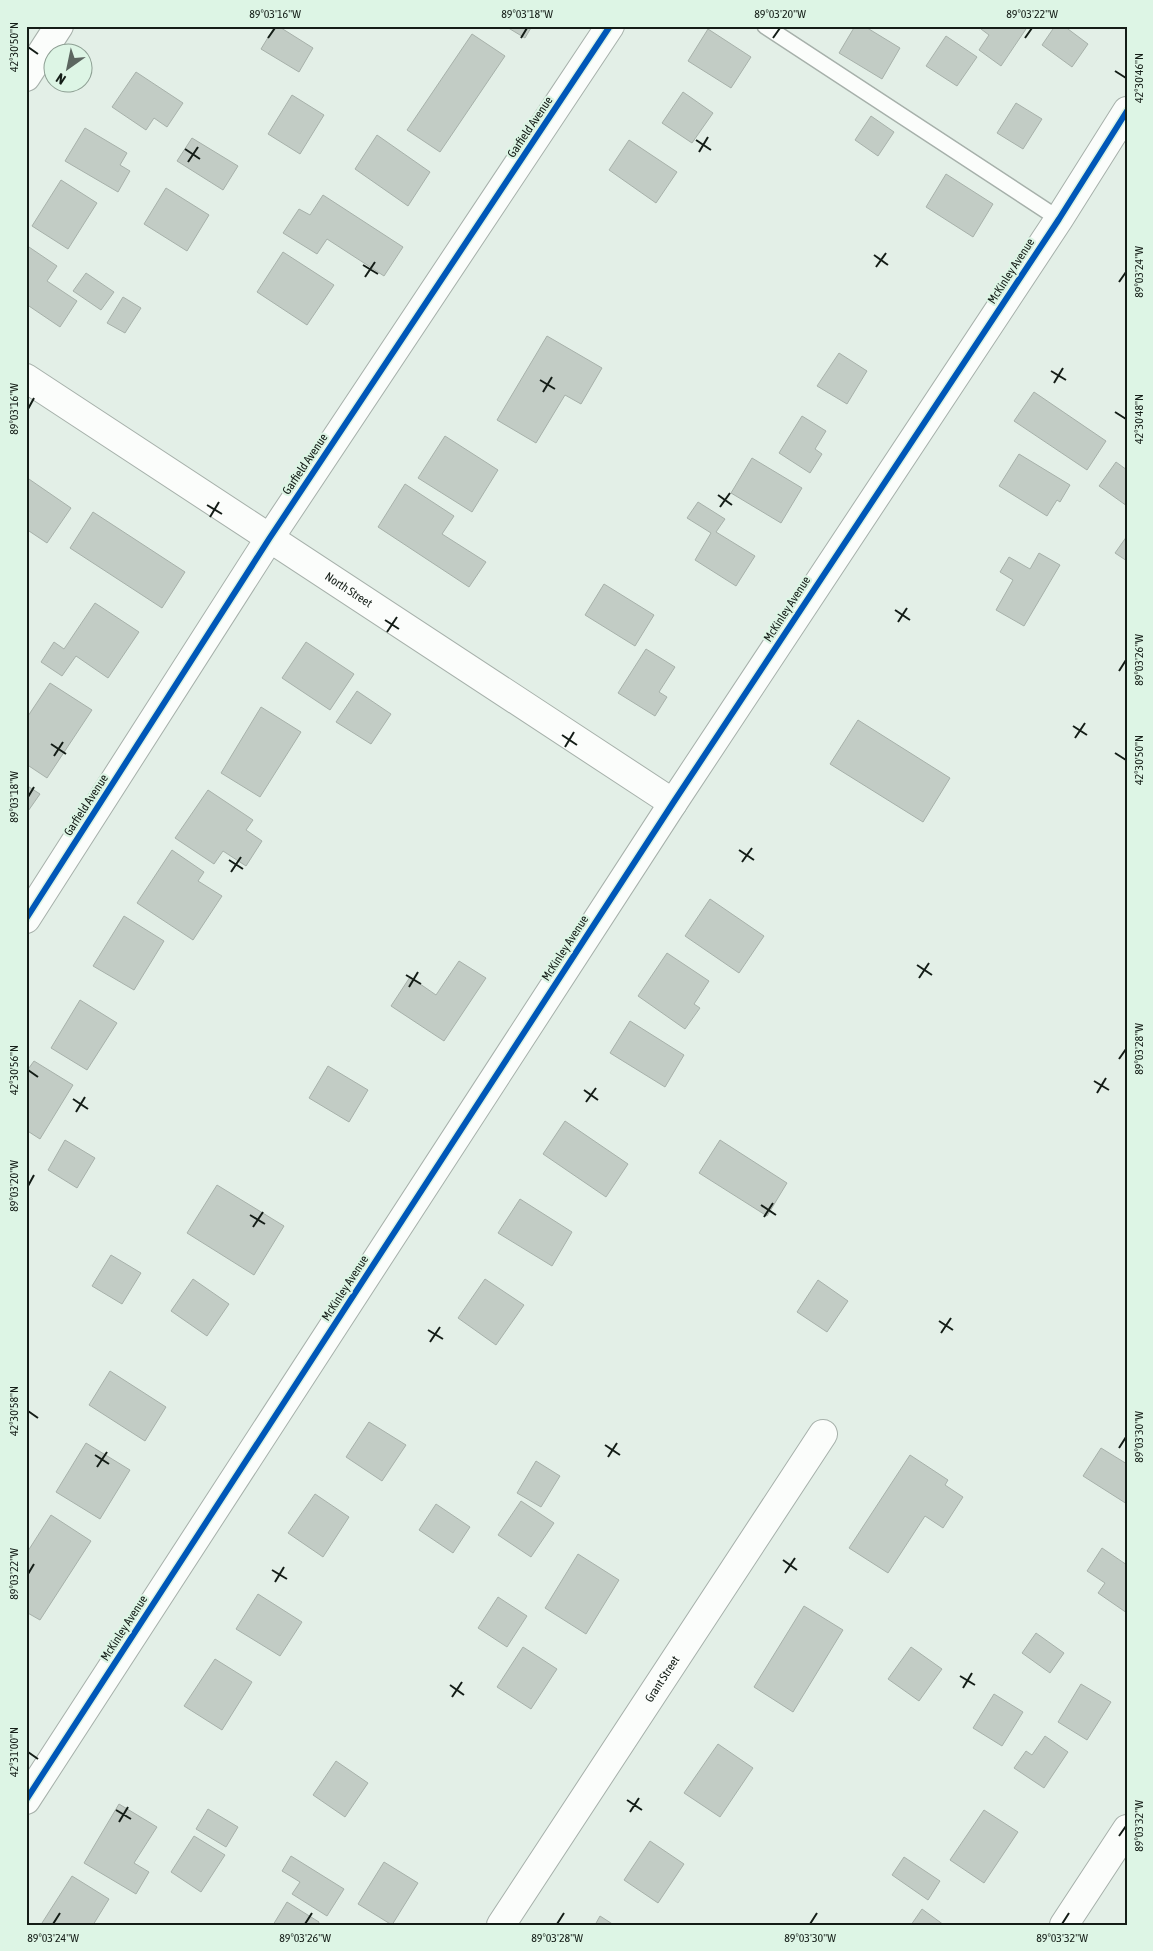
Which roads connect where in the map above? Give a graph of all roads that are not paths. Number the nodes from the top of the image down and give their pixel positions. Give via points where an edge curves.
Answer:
1 (59, 26) edge
2 (610, 26) edge
3 (765, 26) edge
4 (26, 76) edge
5 (1127, 112) edge
6 (1058, 219) junction
7 (26, 378) edge
8 (269, 539) junction
9 (673, 803) junction
10 (26, 919) edge
11 (823, 1434) dead end
12 (26, 1800) edge
13 (1127, 1828) edge
14 (500, 1925) edge
15 (1064, 1925) edge

1 - 4 street
2 - 8 street, Garfield Avenue
3 - 6 lane
5 - 6 street, McKinley Avenue
6 - 9 street, McKinley Avenue
7 - 8 street, North Street
8 - 9 street, North Street
8 - 10 street, Garfield Avenue
9 - 12 street, McKinley Avenue
11 - 14 street, Grant Street
13 - 15 street

